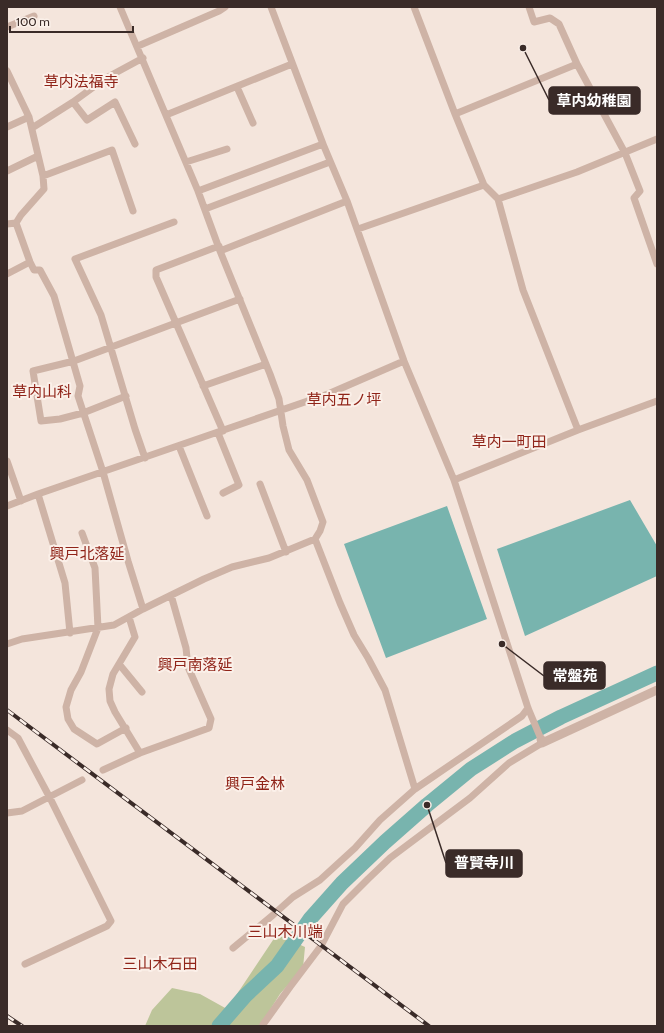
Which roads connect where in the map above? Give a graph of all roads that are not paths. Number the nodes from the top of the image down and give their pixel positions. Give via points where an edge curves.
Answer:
1 (120, 7) edge
2 (225, 7) edge
3 (271, 7) edge
4 (414, 7) edge
5 (529, 7) edge
6 (34, 16) dead end
7 (7, 27) edge
8 (138, 46) junction
9 (142, 58) junction
10 (292, 64) junction
11 (577, 64) junction
12 (7, 71) edge
13 (237, 87) junction
14 (73, 102) junction
15 (455, 114) junction
16 (166, 115) junction
17 (29, 118) junction
18 (253, 123) dead end
19 (7, 127) edge
20 (32, 128) junction
21 (657, 139) edge
22 (135, 144) dead end
23 (323, 144) junction
24 (227, 149) dead end
25 (625, 153) junction
26 (38, 156) junction
27 (186, 162) junction
28 (330, 162) junction
29 (7, 170) edge
30 (43, 176) junction
31 (484, 185) junction
32 (198, 191) junction
33 (498, 199) junction
34 (347, 201) junction
35 (205, 209) junction
36 (133, 211) dead end
37 (174, 222) dead end
38 (16, 223) junction
39 (7, 224) edge
40 (358, 229) junction
41 (219, 248) junction
42 (30, 262) junction
43 (657, 264) edge
44 (7, 274) edge
45 (240, 300) junction
46 (176, 323) junction
47 (110, 347) junction
48 (74, 361) junction
49 (404, 361) junction
50 (266, 364) junction
51 (203, 386) junction
52 (126, 396) junction
53 (657, 401) edge
54 (281, 411) junction
55 (83, 413) junction
56 (578, 430) junction
57 (220, 432) junction
58 (179, 446) junction
59 (145, 458) junction
60 (7, 461) edge
61 (103, 472) junction
62 (454, 480) junction
63 (260, 484) dead end
64 (223, 493) dead end
65 (38, 494) junction
66 (20, 501) junction
67 (7, 506) edge
68 (208, 516) dead end
69 (82, 533) dead end
70 (315, 539) junction
71 (286, 552) junction
72 (171, 594) junction
73 (144, 609) junction
74 (129, 617) junction
75 (98, 628) junction
76 (70, 633) junction
77 (7, 644) edge
78 (120, 664) junction
79 (657, 690) edge
80 (142, 692) dead end
81 (528, 708) junction
82 (126, 728) junction
83 (7, 730) edge
84 (541, 741) junction
85 (140, 753) junction
86 (104, 770) dead end
87 (82, 780) dead end
88 (414, 790) junction
89 (50, 798) junction
90 (7, 813) edge
91 (233, 948) dead end
92 (26, 964) dead end
93 (262, 1026) edge

1 - 8 street
2 - 8 street
3 - 10 street
4 - 15 street
5 - 11 street via 534,22 550,18 559,24
6 - 7 street
8 - 9 street
9 - 14 street via 106,78
9 - 16 street
10 - 13 street
10 - 23 street
11 - 15 street
11 - 25 street
12 - 17 street
13 - 16 street
13 - 18 street
14 - 20 street
14 - 22 street via 87,120 115,102
15 - 31 street
16 - 27 street
17 - 19 street
17 - 20 street
20 - 26 street
21 - 25 street
23 - 28 street
23 - 32 street
24 - 27 street
25 - 33 street
25 - 43 street via 640,191 634,198
26 - 29 street
26 - 30 street
27 - 32 street
28 - 34 street
28 - 35 street
30 - 36 street via 112,150
30 - 38 street via 44,190
31 - 33 street
31 - 40 street
32 - 35 street
33 - 56 street via 523,290
34 - 40 street
34 - 41 street
35 - 41 street
37 - 47 street via 75,259 101,315
38 - 39 street
38 - 42 street
40 - 49 street
41 - 45 street
41 - 46 street via 156,270 156,277
42 - 44 street
42 - 48 street via 34,270 40,270 54,296
45 - 46 street
45 - 50 street
46 - 47 street
46 - 51 street
47 - 48 street
47 - 52 street
48 - 55 street via 80,386 78,396
48 - 55 street via 33,371 41,421
49 - 54 street
49 - 62 street
50 - 51 street
50 - 54 street via 277,390
51 - 57 street
52 - 55 street
52 - 59 street
53 - 56 street
54 - 57 street
54 - 70 street via 289,450 307,480 323,522
55 - 61 street
56 - 62 street
57 - 58 street
57 - 64 street via 239,485
58 - 59 street
58 - 68 street
59 - 61 street
60 - 66 street
61 - 65 street
61 - 73 street
62 - 81 street
63 - 71 street
65 - 66 street
65 - 76 street via 65,584
66 - 67 street
69 - 75 street via 95,568
70 - 71 street
70 - 88 street via 354,635 385,690
71 - 72 street via 232,567
72 - 73 street
72 - 85 street via 186,648 188,667 211,720 209,728
73 - 74 street
74 - 75 street via 114,625
74 - 78 street via 135,637
75 - 76 street
75 - 82 street via 71,690 66,707 68,719 74,729 96,744
76 - 77 street via 22,639
78 - 80 street
78 - 82 street via 113,674 109,689 110,701
79 - 84 street
81 - 84 street
81 - 88 street via 522,716
82 - 85 street
83 - 89 street via 18,738
84 - 93 street via 509,762 470,798 390,858 343,904 321,946
85 - 86 street
87 - 89 street
88 - 91 street via 320,880 293,896
89 - 90 street via 22,811
89 - 92 street via 111,921 107,926

